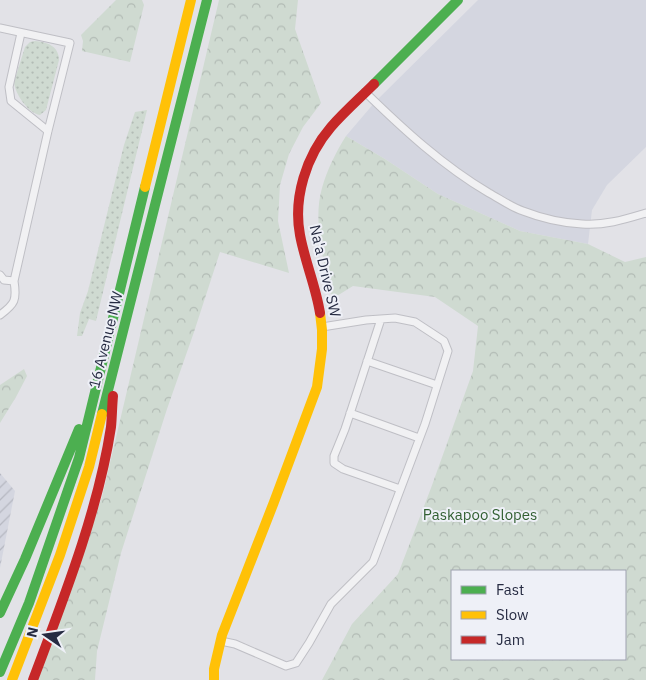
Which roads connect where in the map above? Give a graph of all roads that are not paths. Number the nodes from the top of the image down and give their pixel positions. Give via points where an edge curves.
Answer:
1 (191, 0) edge
2 (208, 0) edge
3 (458, 0) edge
4 (0, 28) edge
5 (22, 33) junction
6 (364, 92) junction
7 (48, 131) junction
8 (646, 213) edge
9 (0, 275) edge
10 (14, 281) junction
11 (0, 315) edge
12 (382, 319) junction
13 (322, 327) junction
14 (106, 348) junction
15 (118, 354) junction
16 (367, 360) junction
17 (437, 385) junction
18 (350, 412) junction
19 (419, 438) junction
20 (400, 489) junction
21 (0, 613) edge
22 (221, 641) junction
23 (0, 672) edge
24 (12, 680) edge
25 (33, 680) edge
26 (214, 680) edge

1 - 14 main road, 16 Avenue NW
2 - 15 main road, 16 Avenue NW
3 - 6 main road, Na'a Drive SW
4 - 5 street
5 - 7 street via 9,87 11,101
5 - 7 street via 70,43
6 - 8 street via 421,144 469,181 522,211 584,224 618,222
6 - 13 main road, Na'a Drive SW via 322,137 308,163 300,192 300,240
7 - 10 street
9 - 10 street via 4,280
10 - 11 street via 16,293 11,306
12 - 13 street
12 - 16 street
12 - 17 street via 416,322 444,341 448,351
13 - 22 main road, Na'a Drive SW via 317,387
14 - 21 main road via 76,438
14 - 23 main road, 16 Avenue NW via 68,493
15 - 24 main road, 16 Avenue NW via 74,515
15 - 25 main road via 110,430 86,530
16 - 17 street
16 - 18 street
17 - 19 street
18 - 19 street
18 - 20 street via 334,463
19 - 20 street
20 - 22 street via 373,562 331,604 296,663 286,666
22 - 26 main road, Na'a Drive SW

